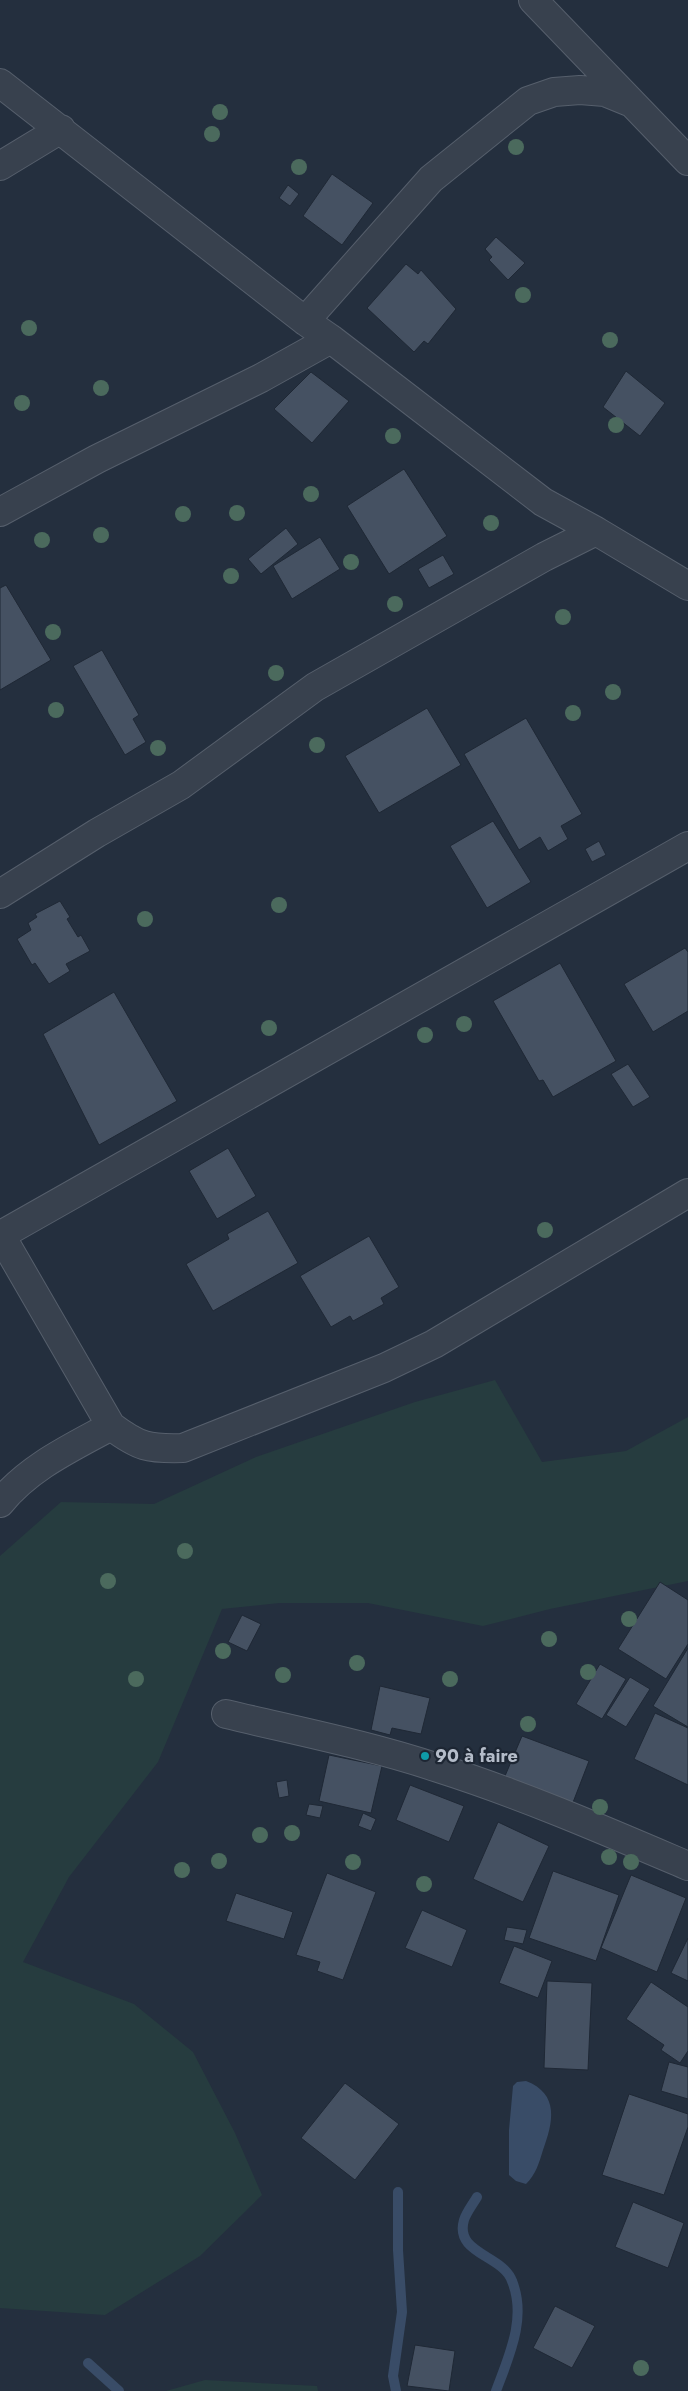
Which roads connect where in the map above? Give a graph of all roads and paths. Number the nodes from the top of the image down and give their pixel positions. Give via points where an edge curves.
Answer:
1 (533, 0) edge
2 (0, 83) edge
3 (632, 103) junction
4 (61, 129) junction
5 (688, 161) edge
6 (0, 166) edge
7 (305, 321) junction
8 (331, 339) junction
9 (0, 512) edge
10 (596, 531) junction
11 (688, 586) edge
12 (688, 846) edge
13 (0, 894) edge
14 (688, 1193) edge
15 (0, 1235) edge
16 (111, 1426) junction
17 (0, 1503) edge
18 (226, 1714) dead end
19 (688, 1866) edge

1 - 3 street
2 - 4 street
3 - 5 street
3 - 7 street via 605,92 580,90 554,92 528,101 431,179
4 - 6 street
4 - 7 street
7 - 8 street
8 - 9 street
8 - 10 street via 543,502
10 - 11 street
10 - 13 street via 544,556 315,687 181,785
12 - 15 street
14 - 16 street via 434,1344 384,1368 183,1448 156,1449 134,1443
15 - 16 street
16 - 17 street via 47,1462 12,1488
18 - 19 street via 440,1768

